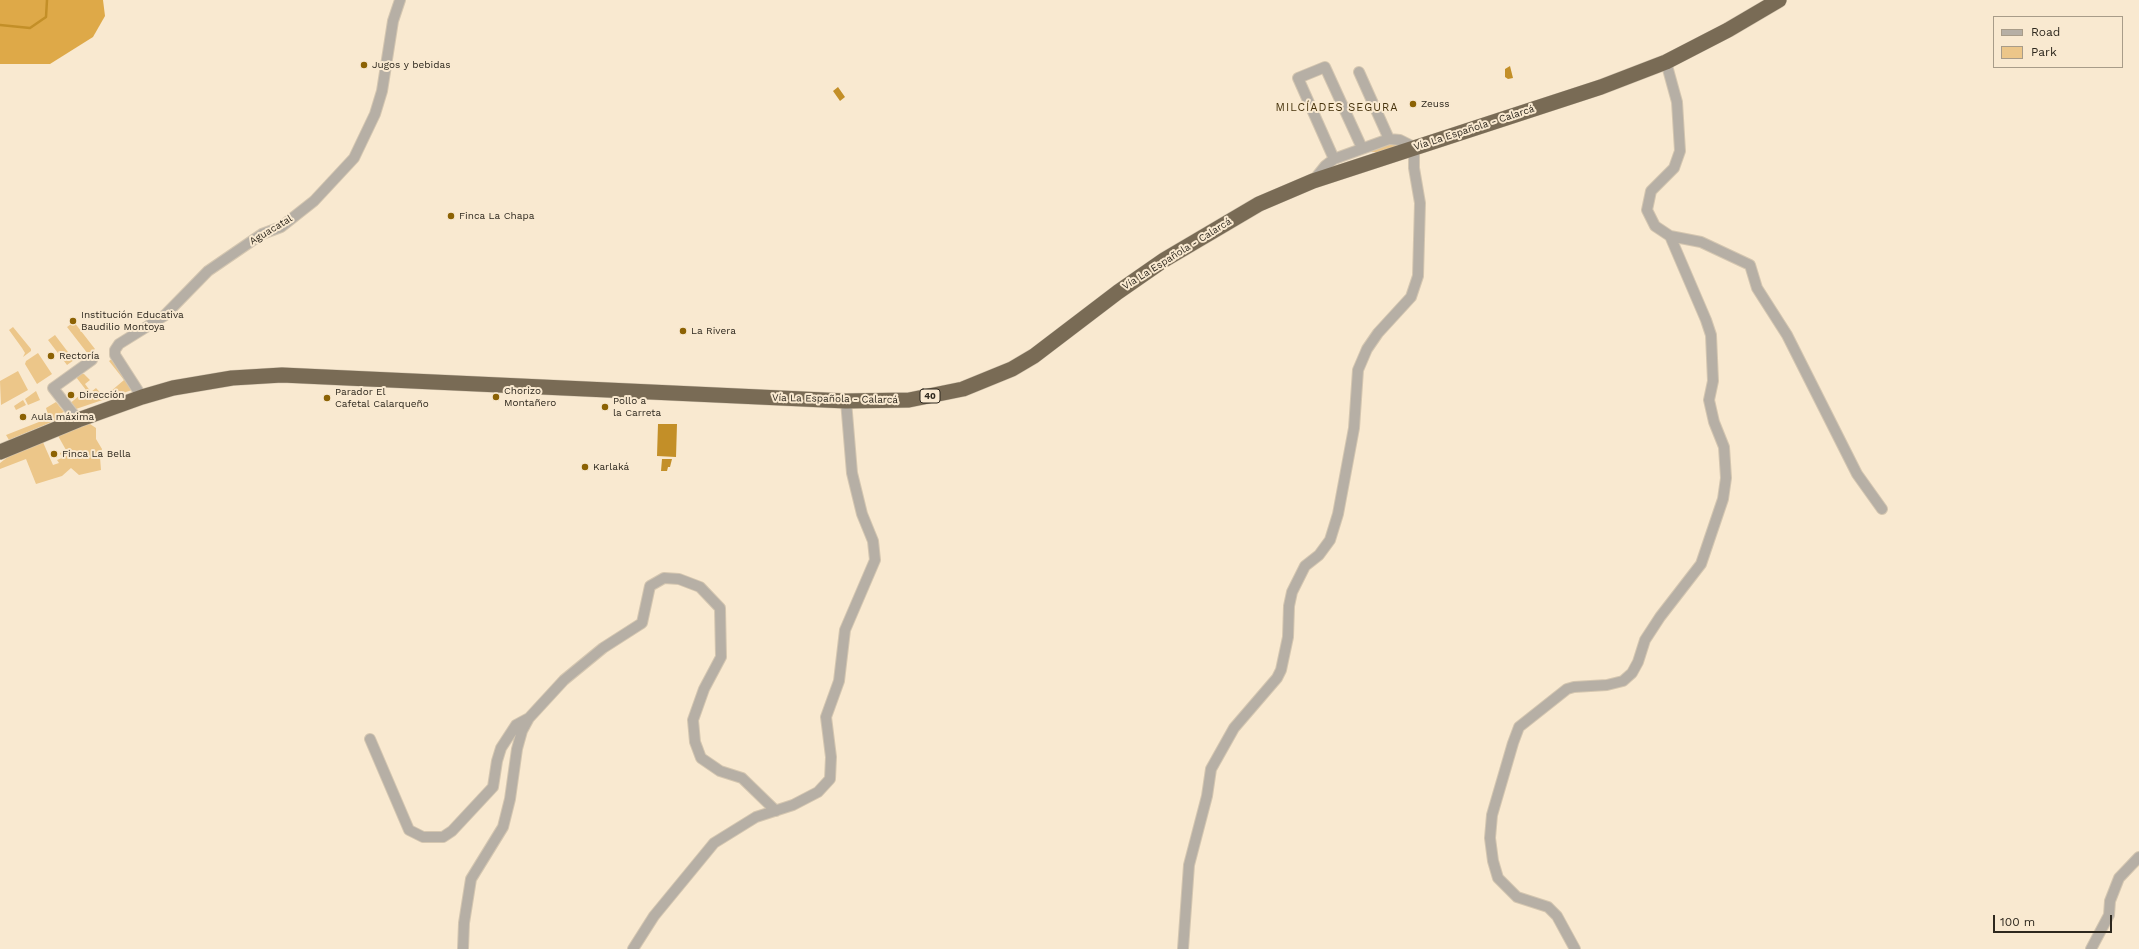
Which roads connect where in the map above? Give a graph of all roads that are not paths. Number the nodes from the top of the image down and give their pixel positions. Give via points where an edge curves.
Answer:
1 (400, 0) edge
2 (1779, 0) edge
3 (1666, 62) junction
4 (1359, 72) dead end
5 (1389, 139) junction
6 (1414, 147) junction
7 (1362, 148) junction
8 (1334, 159) junction
9 (1313, 181) junction
10 (1670, 236) junction
11 (92, 360) dead end
12 (142, 397) junction
13 (846, 401) junction
14 (78, 420) junction
15 (0, 452) edge
16 (1882, 509) dead end
17 (529, 718) junction
18 (370, 739) dead end
19 (776, 811) junction
20 (2139, 857) edge
21 (463, 949) edge
22 (633, 949) edge
23 (1183, 949) edge
24 (1575, 949) edge
25 (2091, 949) edge

1 - 12 street, Aguacatal via 393,21 382,91 375,114 354,158 314,201 281,227 262,234 208,271 164,316 119,344 115,350
2 - 3 highway, Vía La Española - Calarcá / 40
3 - 6 highway, Vía La Española - Calarcá / 40 via 1601,87
3 - 10 street via 1678,102 1680,151 1674,168 1651,191 1647,210 1655,226
4 - 5 street
5 - 6 street via 1400,140
5 - 7 street
6 - 9 highway, Vía La Española - Calarcá / 40
6 - 23 street via 1420,203 1418,276 1411,297 1378,333 1367,349 1358,370 1354,428 1338,514 1330,540 1319,556 1304,566 1292,592 1288,638 1281,670 1234,728 1211,769 1207,796 1189,865
7 - 8 street
7 - 8 street via 1325,67 1298,78
8 - 9 street
9 - 13 highway, Vía La Española - Calarcá / 40 via 1259,204 1177,252 1118,292 1034,356 1012,368 963,389 909,400
10 - 16 street via 1701,242 1750,265 1757,288 1787,335 1857,474
10 - 24 street via 1711,335 1713,381 1709,400 1724,447 1726,478 1723,499 1701,564 1645,640 1632,673 1623,681 1607,685 1567,689 1519,727 1492,815 1490,838 1498,878 1517,897 1548,907 1557,916
11 - 14 street via 53,388
12 - 13 highway, Vía La Española - Calarcá / 40 via 174,388 232,378 282,375
12 - 14 highway, Vía La Española - Calarcá / 40
13 - 19 street via 852,473 862,514 873,541 875,560 845,630 839,681 826,717 831,757 830,779 818,792
14 - 15 highway, Vía La Española - Calarcá / 40
17 - 18 street via 516,725 501,748 493,787 452,831 443,836 423,837 409,830
17 - 19 street via 564,680 603,648 642,623 650,586 664,578 679,579 693,584 700,587 720,608 721,650 721,657 704,689 693,720 695,742 702,758 720,771 742,778
17 - 21 street via 517,749 503,827 471,879
19 - 22 street via 756,818 714,843 654,916
20 - 25 street via 2119,878 2110,902 2109,915

